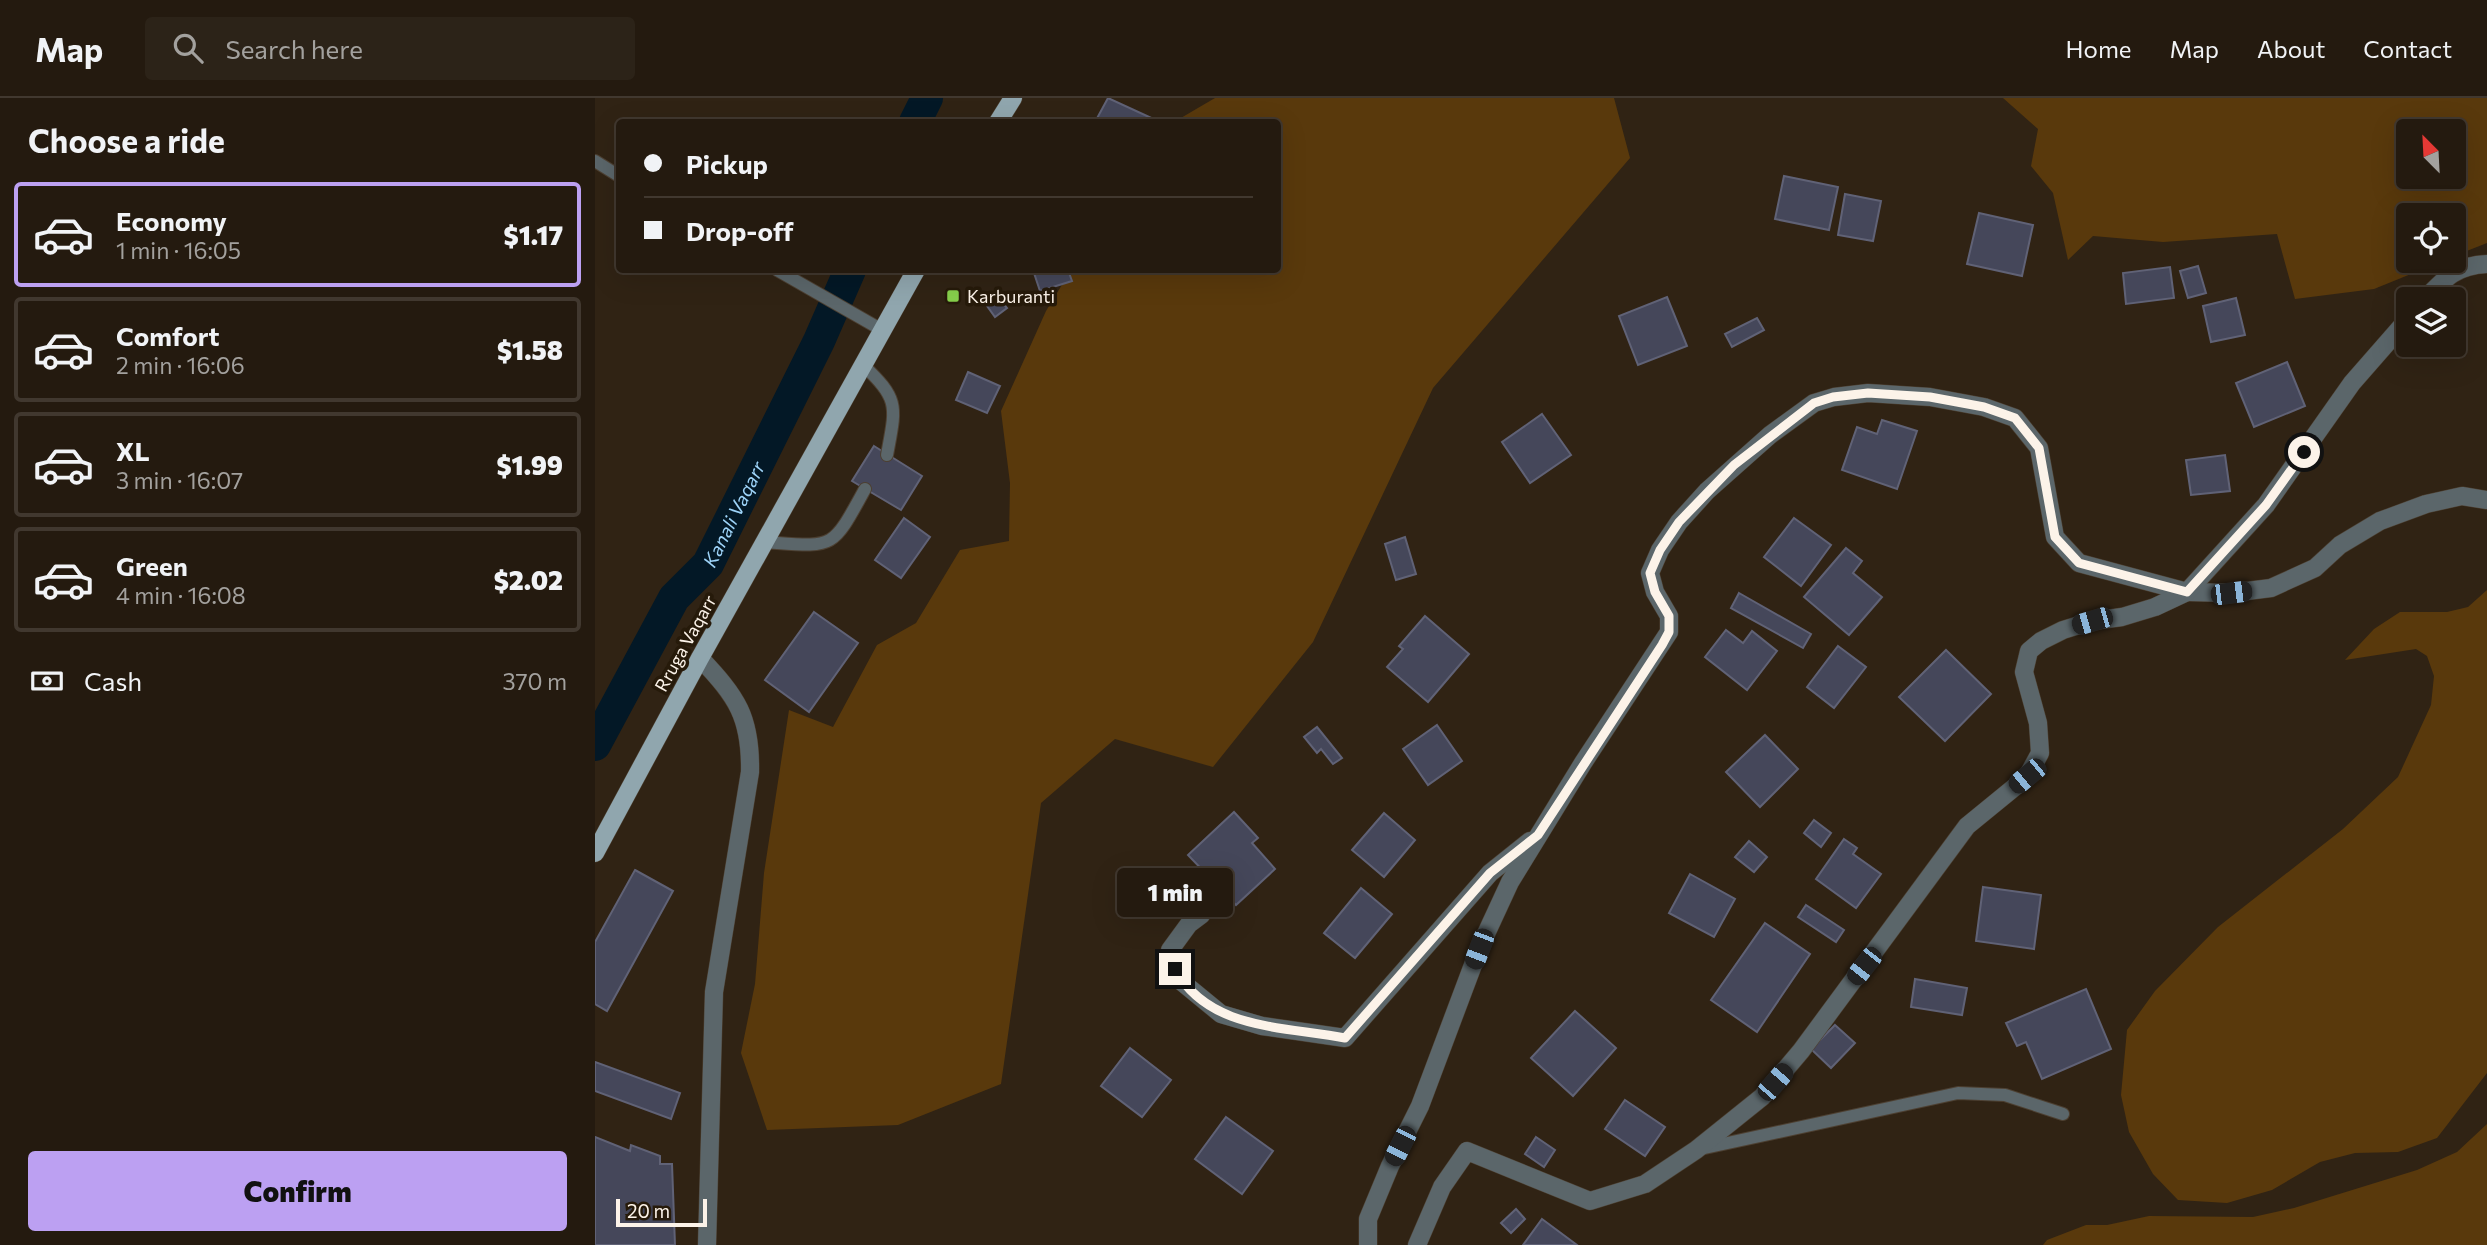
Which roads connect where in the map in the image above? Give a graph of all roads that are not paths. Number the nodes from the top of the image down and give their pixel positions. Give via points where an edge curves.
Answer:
1 (1013, 98) edge
2 (999, 119) edge
3 (595, 161) edge
4 (616, 174) edge
5 (2487, 264) edge
6 (781, 273) edge
7 (914, 273) edge
8 (2437, 287) edge
9 (882, 330) junction
10 (2396, 333) edge
11 (863, 365) junction
12 (887, 454) dead end
13 (865, 489) dead end
14 (2487, 500) edge
15 (765, 542) junction
16 (2187, 592) junction
17 (700, 658) junction
18 (1538, 835) junction
19 (595, 853) edge
20 (1212, 894) dead end
21 (2063, 1114) dead end
22 (1696, 1150) junction
23 (706, 1245) edge
24 (1368, 1245) edge
25 (1417, 1245) edge

1 - 2 main road
3 - 4 lane
5 - 8 street via 2468,265
6 - 9 lane
7 - 9 main road, Rruga Vaqarr
9 - 11 main road, Rruga Vaqarr
10 - 16 street via 2352,383 2266,505
11 - 12 lane via 892,398 894,421
11 - 15 main road, Rruga Vaqarr
13 - 15 lane via 842,530 831,540 818,546
14 - 16 street via 2462,496 2380,521 2340,545 2315,568 2271,588
15 - 17 main road, Rruga Vaqarr
16 - 18 street via 2079,563 2055,537 2039,448 2015,418 1930,397 1868,393 1814,403 1707,491 1660,550 1650,573 1669,616 1669,632
16 - 22 street via 2155,607 2063,630 2029,651 2024,672 2038,723 2040,753 2027,776 1967,826 1762,1097
17 - 19 main road, Rruga Vaqarr
17 - 23 street via 736,702 751,744 714,992
18 - 20 street via 1490,873 1345,1038 1262,1026 1221,1014 1182,982 1170,950 1201,915
18 - 24 street via 1479,949 1420,1106 1369,1219
21 - 22 lane via 2005,1095 1958,1093
22 - 25 street via 1645,1184 1590,1201 1467,1151 1442,1187

